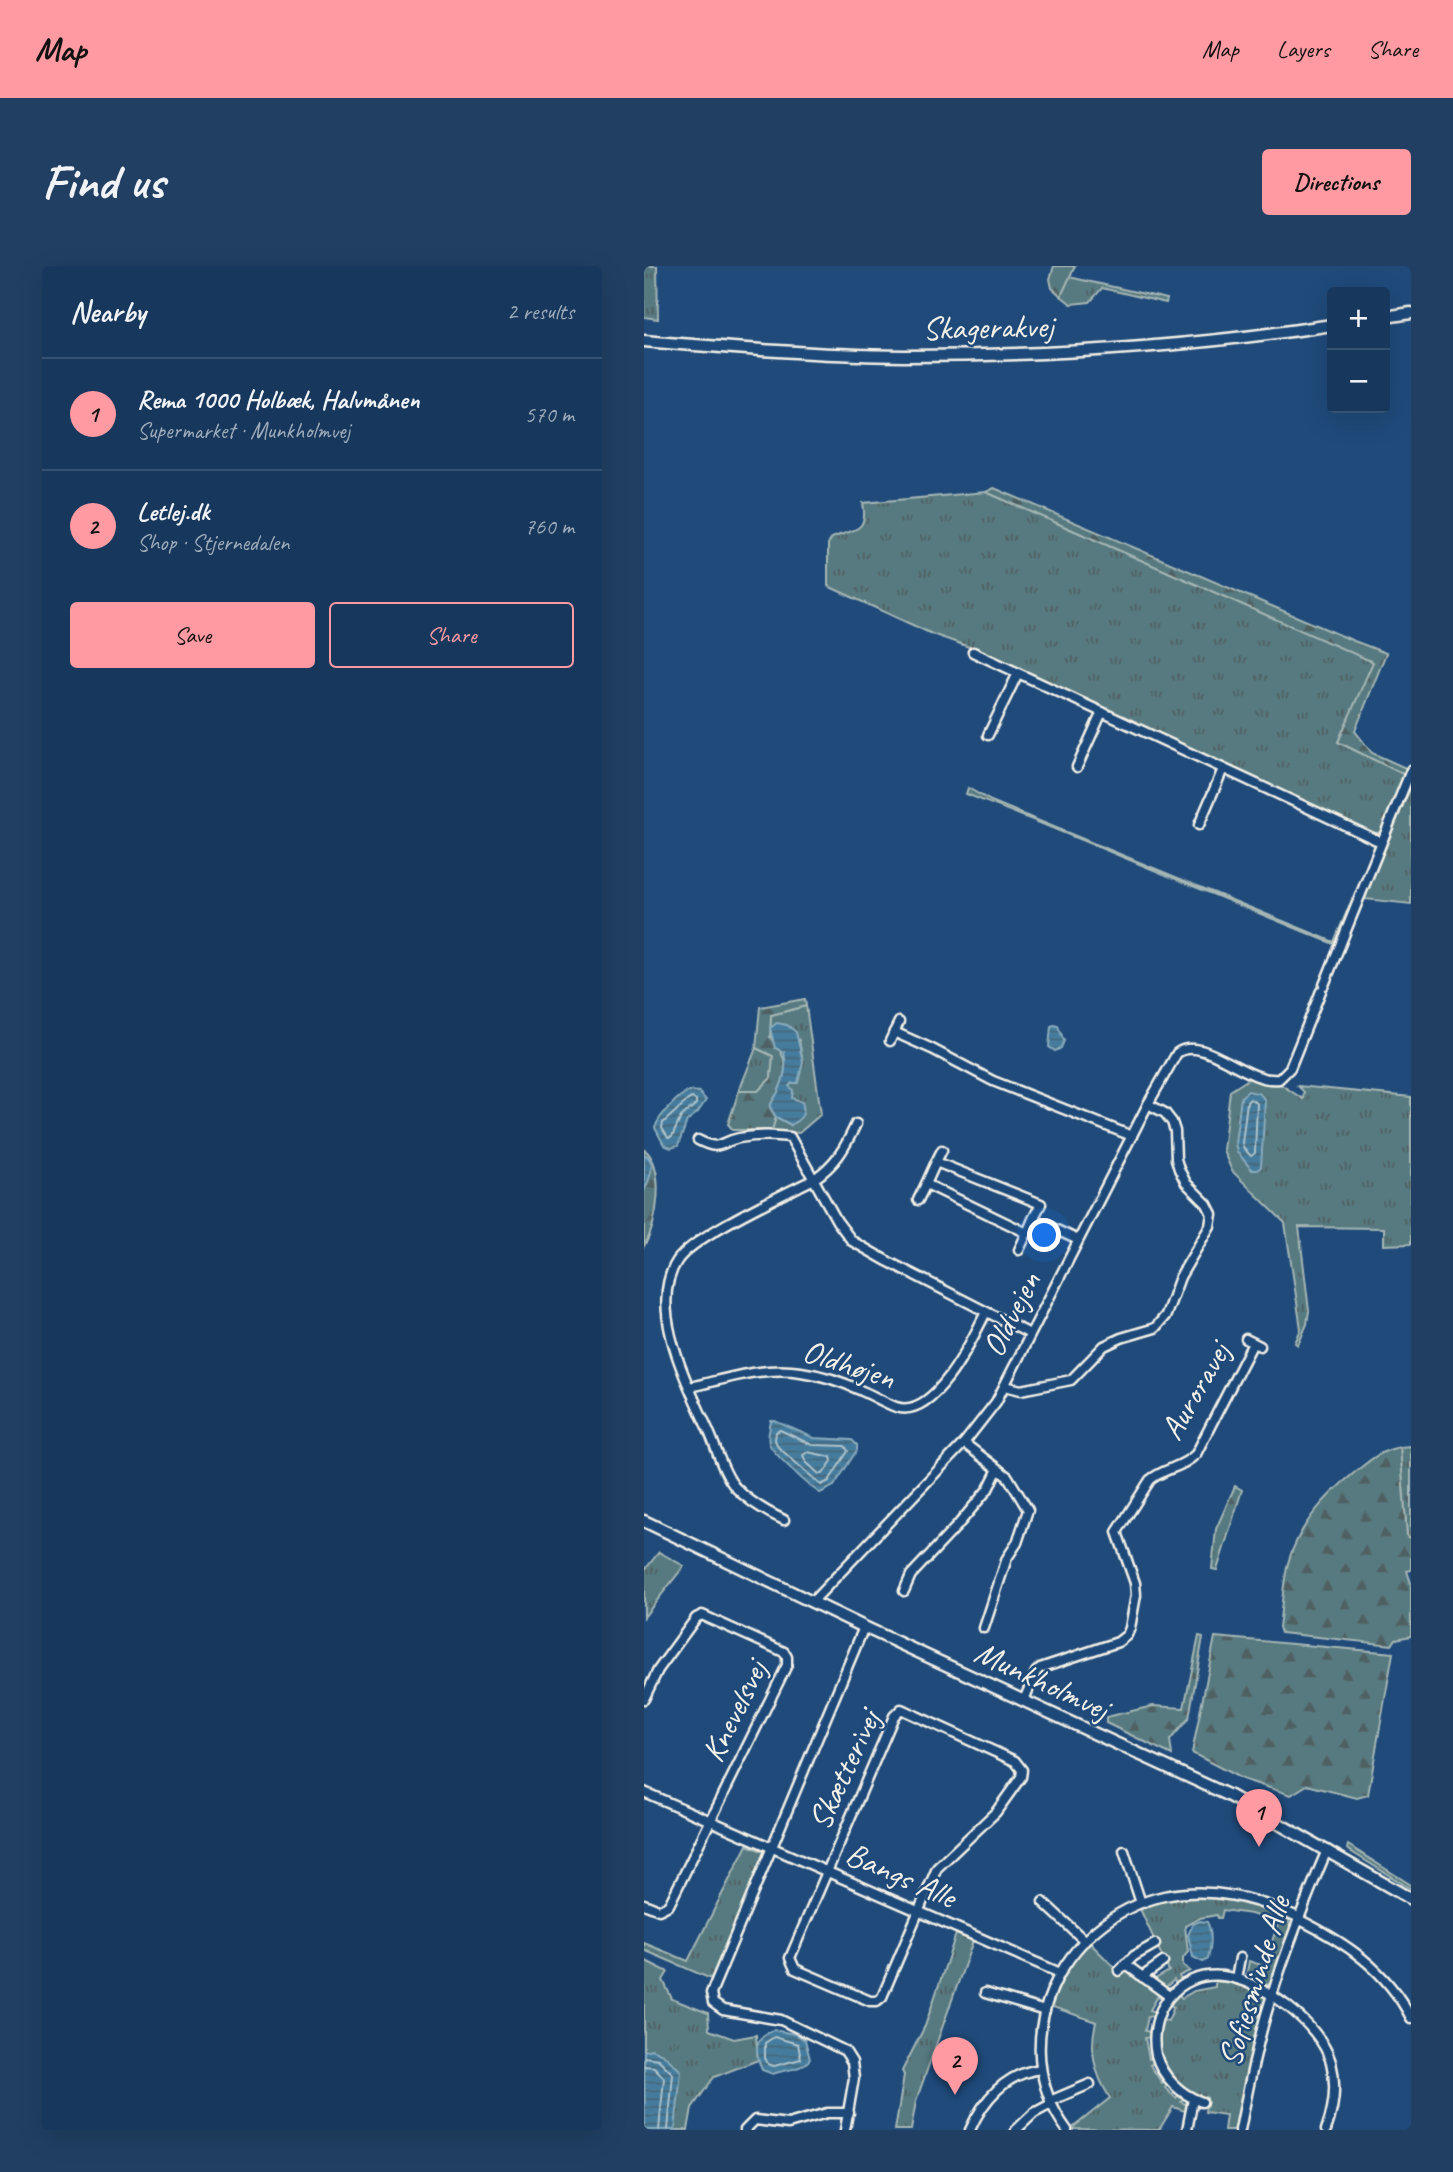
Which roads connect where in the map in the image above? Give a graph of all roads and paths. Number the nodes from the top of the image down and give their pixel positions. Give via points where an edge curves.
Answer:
1 (1411, 313) edge
2 (1390, 316) edge
3 (1327, 326) edge
4 (644, 341) edge
5 (973, 652) dead end
6 (1018, 673) junction
7 (1102, 712) junction
8 (988, 735) dead end
9 (1077, 767) dead end
10 (1223, 769) junction
11 (1411, 770) edge
12 (1199, 825) dead end
13 (1381, 842) junction
14 (899, 1021) dead end
15 (894, 1032) junction
16 (890, 1041) dead end
17 (1148, 1104) junction
18 (856, 1124) dead end
19 (1132, 1136) junction
20 (698, 1140) dead end
21 (942, 1150) dead end
22 (936, 1162) junction
23 (814, 1179) junction
24 (926, 1184) junction
25 (918, 1200) dead end
26 (1033, 1219) junction
27 (1027, 1233) junction
28 (1078, 1240) junction
29 (1019, 1250) dead end
30 (986, 1312) junction
31 (1031, 1334) junction
32 (1253, 1343) dead end
33 (1005, 1385) junction
34 (690, 1387) junction
35 (964, 1443) junction
36 (998, 1469) junction
37 (784, 1520) dead end
38 (644, 1521) edge
39 (905, 1591) dead end
40 (813, 1601) junction
41 (864, 1627) junction
42 (984, 1628) dead end
43 (644, 1699) edge
44 (1024, 1700) junction
45 (644, 1792) edge
46 (710, 1820) junction
47 (771, 1847) junction
48 (1327, 1850) junction
49 (1125, 1851) dead end
50 (827, 1871) junction
51 (1411, 1899) edge
52 (1043, 1902) dead end
53 (1141, 1903) junction
54 (644, 1904) edge
55 (918, 1911) junction
56 (1298, 1918) junction
57 (1085, 1941) junction
58 (1155, 1944) dead end
59 (1240, 1958) dead end
60 (1163, 1962) dead end
61 (1060, 1973) junction
62 (1142, 1977) junction
63 (1236, 1979) junction
64 (985, 1993) dead end
65 (1272, 1995) junction
66 (1169, 1996) junction
67 (1045, 2011) junction
68 (1411, 2018) edge
69 (1041, 2069) junction
70 (1090, 2084) dead end
71 (1193, 2099) junction
72 (1202, 2102) dead end
73 (1051, 2103) junction
74 (849, 2113) junction
75 (745, 2130) edge
76 (845, 2130) edge
77 (970, 2130) edge
78 (1016, 2130) edge
79 (1067, 2130) edge
80 (1187, 2130) edge
81 (1240, 2130) edge
82 (1326, 2130) edge

1 - 2 street
3 - 4 street, Skagerakvej via 1202,342 1000,355 820,353
5 - 6 street
6 - 7 street
6 - 8 street
7 - 9 street
7 - 10 street
10 - 12 street
10 - 13 street
11 - 13 street
13 - 17 street, Oldvejen via 1284,1077 1269,1080 1204,1050 1184,1048 1174,1056
14 - 15 street
15 - 16 street
15 - 19 street via 993,1081
17 - 19 street, Oldvejen
17 - 33 street via 1166,1113 1172,1122 1179,1169 1212,1214 1166,1315 1157,1327 1104,1346 1072,1379 1019,1390
18 - 23 street via 838,1158
19 - 28 street, Oldvejen
20 - 23 street via 712,1147 739,1138 788,1136
21 - 22 street
22 - 24 street
22 - 26 street via 1041,1204
23 - 30 street via 844,1232 858,1245
23 - 34 street via 696,1242 676,1262 668,1285 668,1311 676,1354
24 - 25 street
24 - 27 street
26 - 27 street
26 - 28 street
27 - 29 street
28 - 31 street, Oldvejen
30 - 31 street
30 - 34 street, Oldhøjen via 949,1378 910,1408 894,1407 841,1382 794,1371 749,1373
31 - 33 street, Oldvejen
32 - 44 street, Auroravej via 1198,1451 1185,1464 1150,1480 1118,1528 1117,1539 1136,1589 1127,1635 1040,1668
33 - 35 street, Oldvejen
34 - 37 street via 730,1480 753,1502
35 - 36 street
35 - 40 street, Oldvejen
36 - 39 street via 957,1527 911,1575
36 - 42 street via 1028,1512
38 - 40 street, Munkholmvej
40 - 41 street, Munkholmvej
41 - 44 street, Munkholmvej
41 - 47 street
43 - 46 street, Knevelsvej via 663,1663 702,1615 786,1655 787,1665
44 - 48 street, Munkholmvej via 1230,1796
45 - 46 street, Bangs Alle
46 - 47 street, Bangs Alle
46 - 54 street, Knevelsvej via 668,1907 658,1910
47 - 50 street, Bangs Alle
47 - 74 street via 716,1978 712,2000 723,2010 781,2020 845,2051 853,2068
48 - 51 street, Munkholmvej
48 - 56 street, Sofiesminde Alle
49 - 53 street
50 - 55 street, Bangs Alle
50 - 55 street, Skætterivej via 790,1956 795,1969 877,2001
50 - 55 street, Skætterivej via 894,1716 904,1709 1015,1761 1022,1770 996,1812 937,1868
52 - 57 street
53 - 56 street via 1182,1894 1220,1893 1252,1899
53 - 57 street via 1112,1918
55 - 61 street, Bangs Alle
56 - 65 street, Sofiesminde Alle
56 - 68 street via 1367,1961
57 - 61 street
58 - 62 street via 1122,1967
59 - 63 street
60 - 62 street
61 - 67 street
62 - 66 street
63 - 65 street
63 - 66 street via 1198,1978
64 - 67 street
65 - 81 street, Sofiesminde Alle
65 - 82 street via 1311,2030 1329,2058 1335,2088
66 - 71 street via 1156,2020 1158,2060 1171,2083
67 - 69 street
69 - 73 street
69 - 77 street via 999,2087 981,2107
70 - 73 street
71 - 72 street
71 - 80 street
73 - 78 street
73 - 79 street
74 - 75 street via 827,2113 788,2124 758,2120
74 - 76 street

